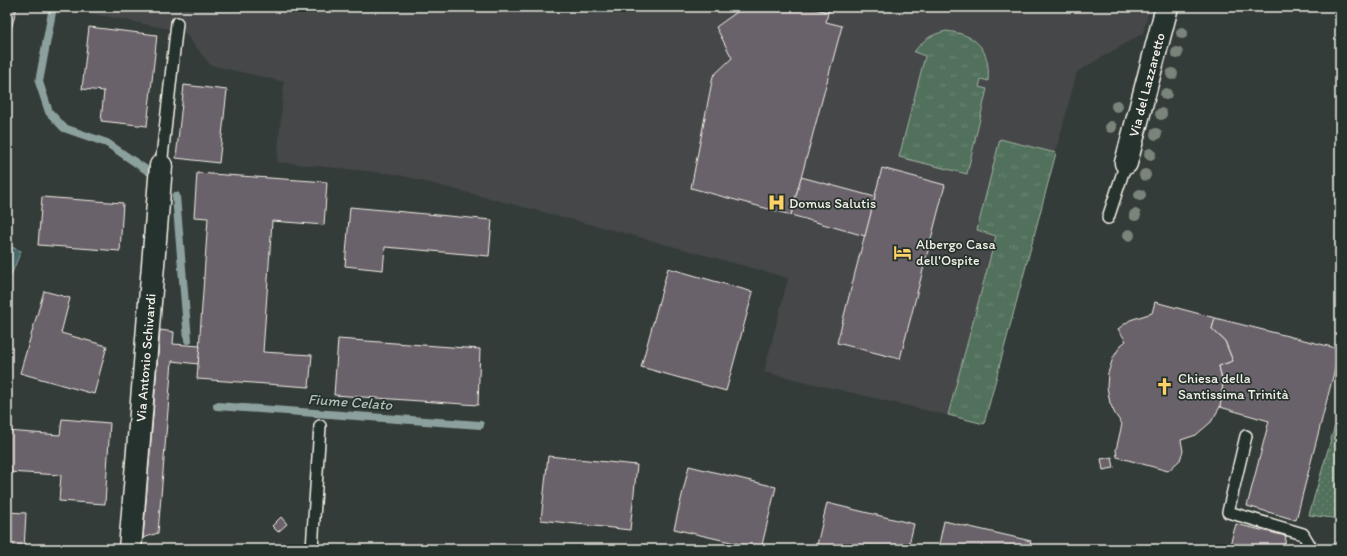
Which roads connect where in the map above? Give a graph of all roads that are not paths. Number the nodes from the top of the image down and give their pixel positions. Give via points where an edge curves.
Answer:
1 (1167, 7) edge
2 (177, 23) dead end
3 (1126, 163) joint
4 (161, 166) joint
5 (1108, 218) dead end
6 (320, 426) dead end
7 (1246, 436) dead end
8 (130, 549) edge
9 (312, 549) edge
10 (1312, 549) edge

1 - 3 street, Via del Lazzaretto
2 - 4 lane
3 - 5 lane
4 - 8 street, Via Antonio Schivardi
6 - 9 lane
7 - 10 lane via 1228,512 1303,534

